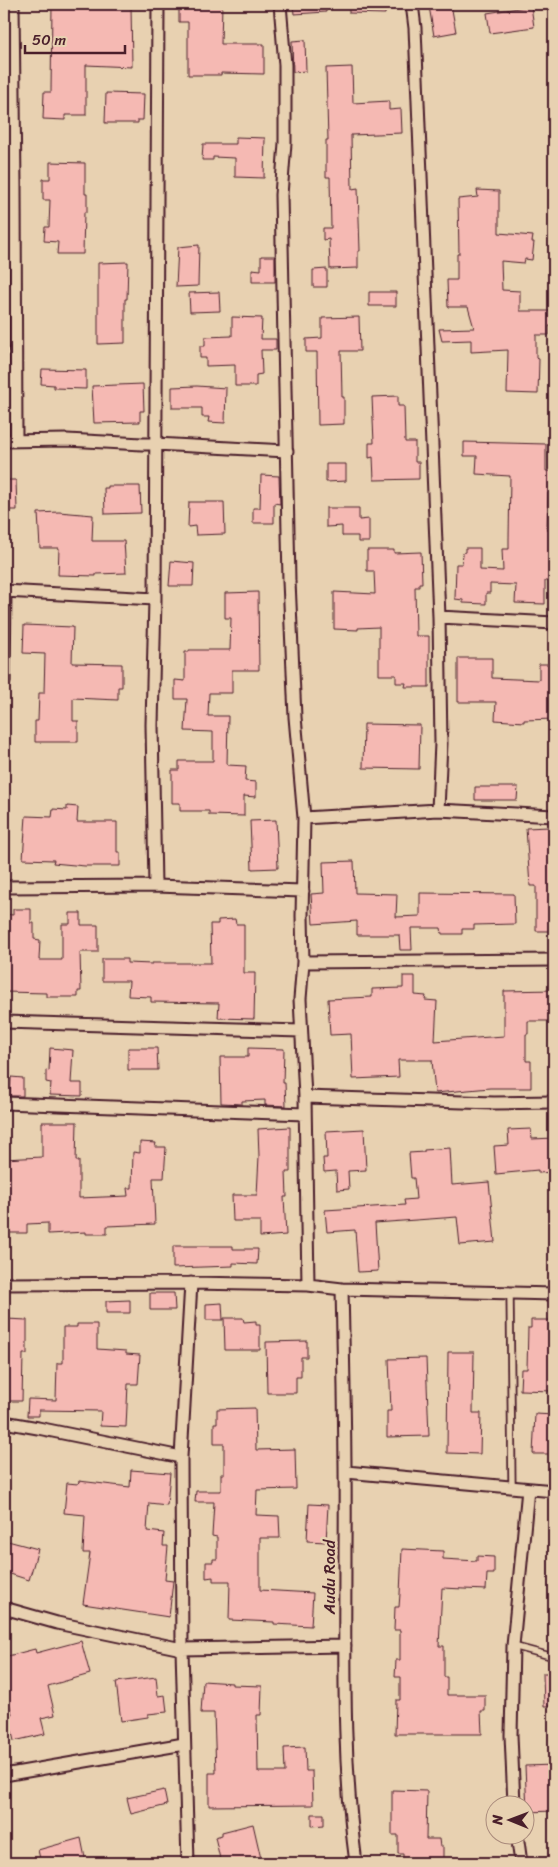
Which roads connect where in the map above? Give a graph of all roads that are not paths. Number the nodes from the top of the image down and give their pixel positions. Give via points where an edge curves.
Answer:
1 (13, 4) edge
2 (158, 4) edge
3 (280, 4) edge
4 (412, 4) edge
5 (4, 441) edge
6 (16, 441) junction
7 (156, 444) junction
8 (287, 451) junction
9 (5, 591) edge
10 (155, 599) junction
11 (439, 617) junction
12 (554, 623) edge
13 (4, 682) edge
14 (438, 810) junction
15 (554, 816) edge
16 (304, 818) junction
17 (155, 886) junction
18 (4, 887) edge
19 (303, 892) junction
20 (554, 960) edge
21 (303, 962) junction
22 (4, 1022) edge
23 (301, 1031) junction
24 (305, 1097) junction
25 (554, 1102) edge
26 (4, 1103) edge
27 (305, 1114) junction
28 (191, 1283) junction
29 (4, 1284) edge
30 (308, 1285) junction
31 (342, 1289) junction
32 (510, 1292) junction
33 (554, 1294) edge
34 (4, 1422) edge
35 (181, 1457) junction
36 (346, 1472) junction
37 (512, 1488) junction
38 (528, 1489) junction
39 (554, 1491) edge
40 (4, 1608) edge
41 (345, 1646) junction
42 (512, 1646) junction
43 (182, 1648) junction
44 (554, 1656) edge
45 (184, 1744) junction
46 (4, 1775) edge
47 (514, 1794) edge
48 (518, 1844) edge
49 (188, 1863) edge
50 (356, 1863) edge
51 (521, 1863) edge

1 - 6 street
2 - 7 street
3 - 8 street via 286,65 281,195
4 - 11 street
5 - 6 street
6 - 7 street
7 - 8 street
7 - 10 street
8 - 16 street via 295,717
9 - 10 street
9 - 13 street
10 - 17 street via 152,725
11 - 12 street
11 - 14 street via 441,744
14 - 15 street
14 - 16 street
16 - 19 street
17 - 18 street
17 - 19 street
19 - 21 street
20 - 21 street
21 - 23 street
22 - 23 street
23 - 24 street
24 - 25 street
24 - 27 street
26 - 27 street
27 - 30 street
28 - 29 street
28 - 30 street
28 - 35 street
30 - 31 street
31 - 32 street
31 - 36 street, Audu Road
32 - 33 street
32 - 37 lane
34 - 35 street
35 - 43 street
36 - 37 street
36 - 41 street, Audu Road
37 - 38 street
38 - 39 street
38 - 42 street
40 - 43 street via 57,1623
41 - 43 street
41 - 50 street, Audu Road via 347,1773
42 - 44 lane
42 - 47 street
43 - 45 street
45 - 46 street
45 - 49 street
48 - 51 street

